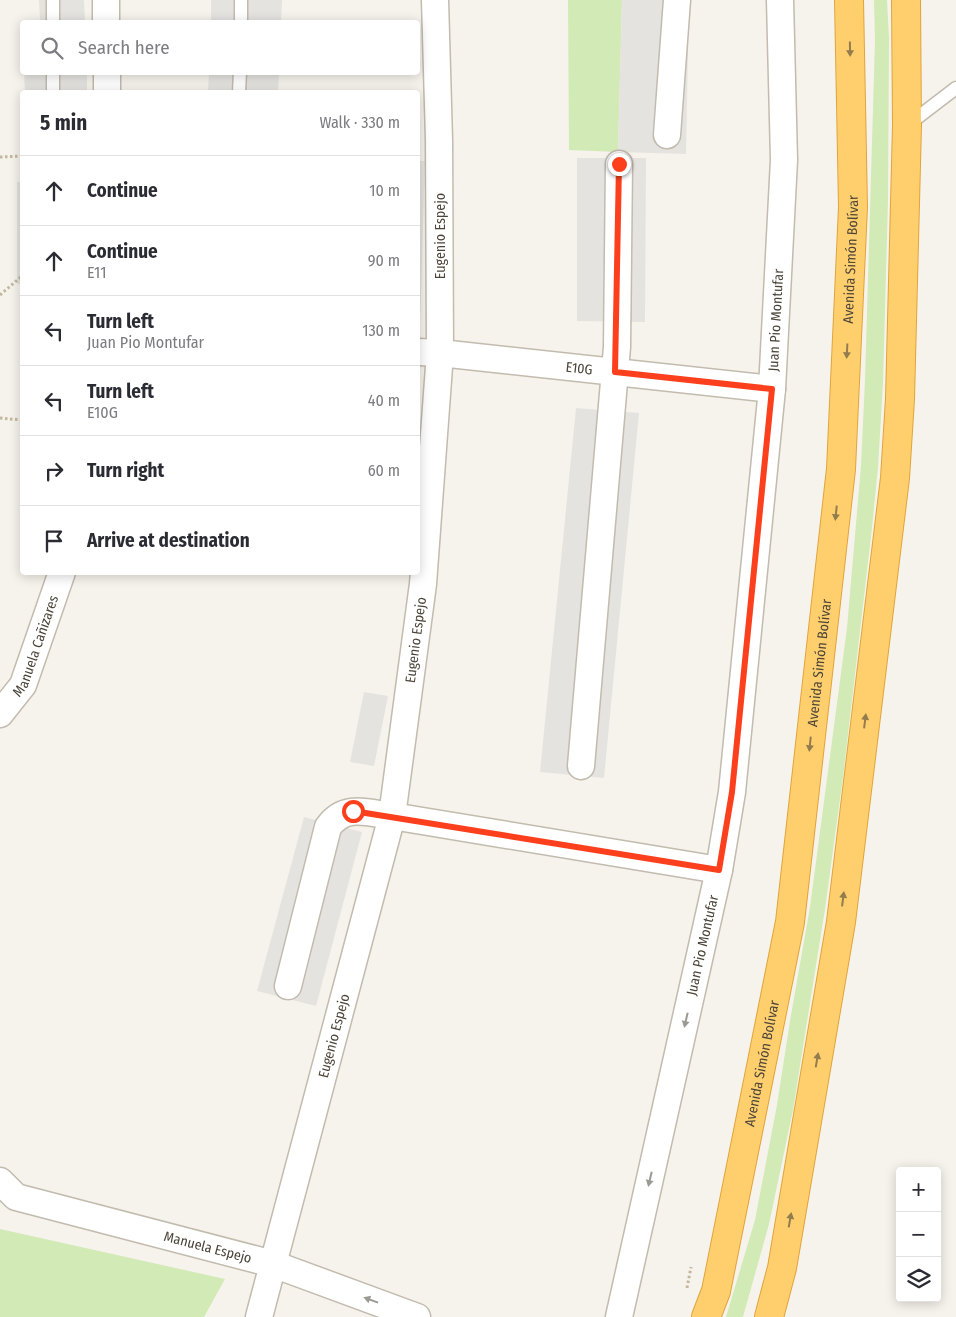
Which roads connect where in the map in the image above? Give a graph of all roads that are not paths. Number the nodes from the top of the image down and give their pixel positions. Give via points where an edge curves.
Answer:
1 (53, 0) edge
2 (106, 0) edge
3 (241, 0) edge
4 (435, 0) edge
5 (677, 0) edge
6 (780, 0) edge
7 (849, 0) edge
8 (906, 0) edge
9 (53, 20) edge
10 (106, 20) edge
11 (241, 20) edge
12 (53, 75) edge
13 (107, 75) edge
14 (240, 75) edge
15 (956, 88) edge
16 (53, 90) dead end
17 (107, 90) edge
18 (239, 90) edge
19 (907, 125) junction
20 (667, 135) dead end
21 (619, 164) dead end
22 (429, 353) edge
23 (615, 372) junction
24 (772, 389) junction
25 (61, 575) edge
26 (0, 714) edge
27 (581, 766) dead end
28 (392, 816) junction
29 (719, 870) junction
30 (288, 986) dead end
31 (0, 1181) edge
32 (273, 1264) junction
33 (259, 1317) edge
34 (416, 1317) edge
35 (619, 1317) edge
36 (706, 1317) edge
37 (769, 1317) edge

1 - 9 lane
2 - 10 street
3 - 11 lane
4 - 22 street, Eugenio Espejo via 439,140
5 - 20 street
6 - 24 street, Juan Pio Montufar via 784,160
7 -> 36 highway, Avenida Simón Bolívar via 854,207 841,469 790,922 716,1291
8 - 19 highway
12 - 16 lane
13 - 17 street
14 - 18 lane
15 - 19 lane
37 -> 19 highway via 782,1268 841,922 895,478
21 - 23 street
22 - 23 street, E10G
22 - 28 street, Eugenio Espejo via 423,584
23 - 24 street, E10G
23 - 27 street
24 - 29 street, Juan Pio Montufar via 732,792
25 - 26 street, Manuela Cañizares via 23,685
28 - 29 street
28 - 30 street via 345,812 328,827
28 - 32 street, Eugenio Espejo
29 -> 35 street, Juan Pio Montufar
31 - 32 street, Manuela Espejo via 16,1197
32 - 33 street, Eugenio Espejo
34 -> 32 street, Manuela Espejo

